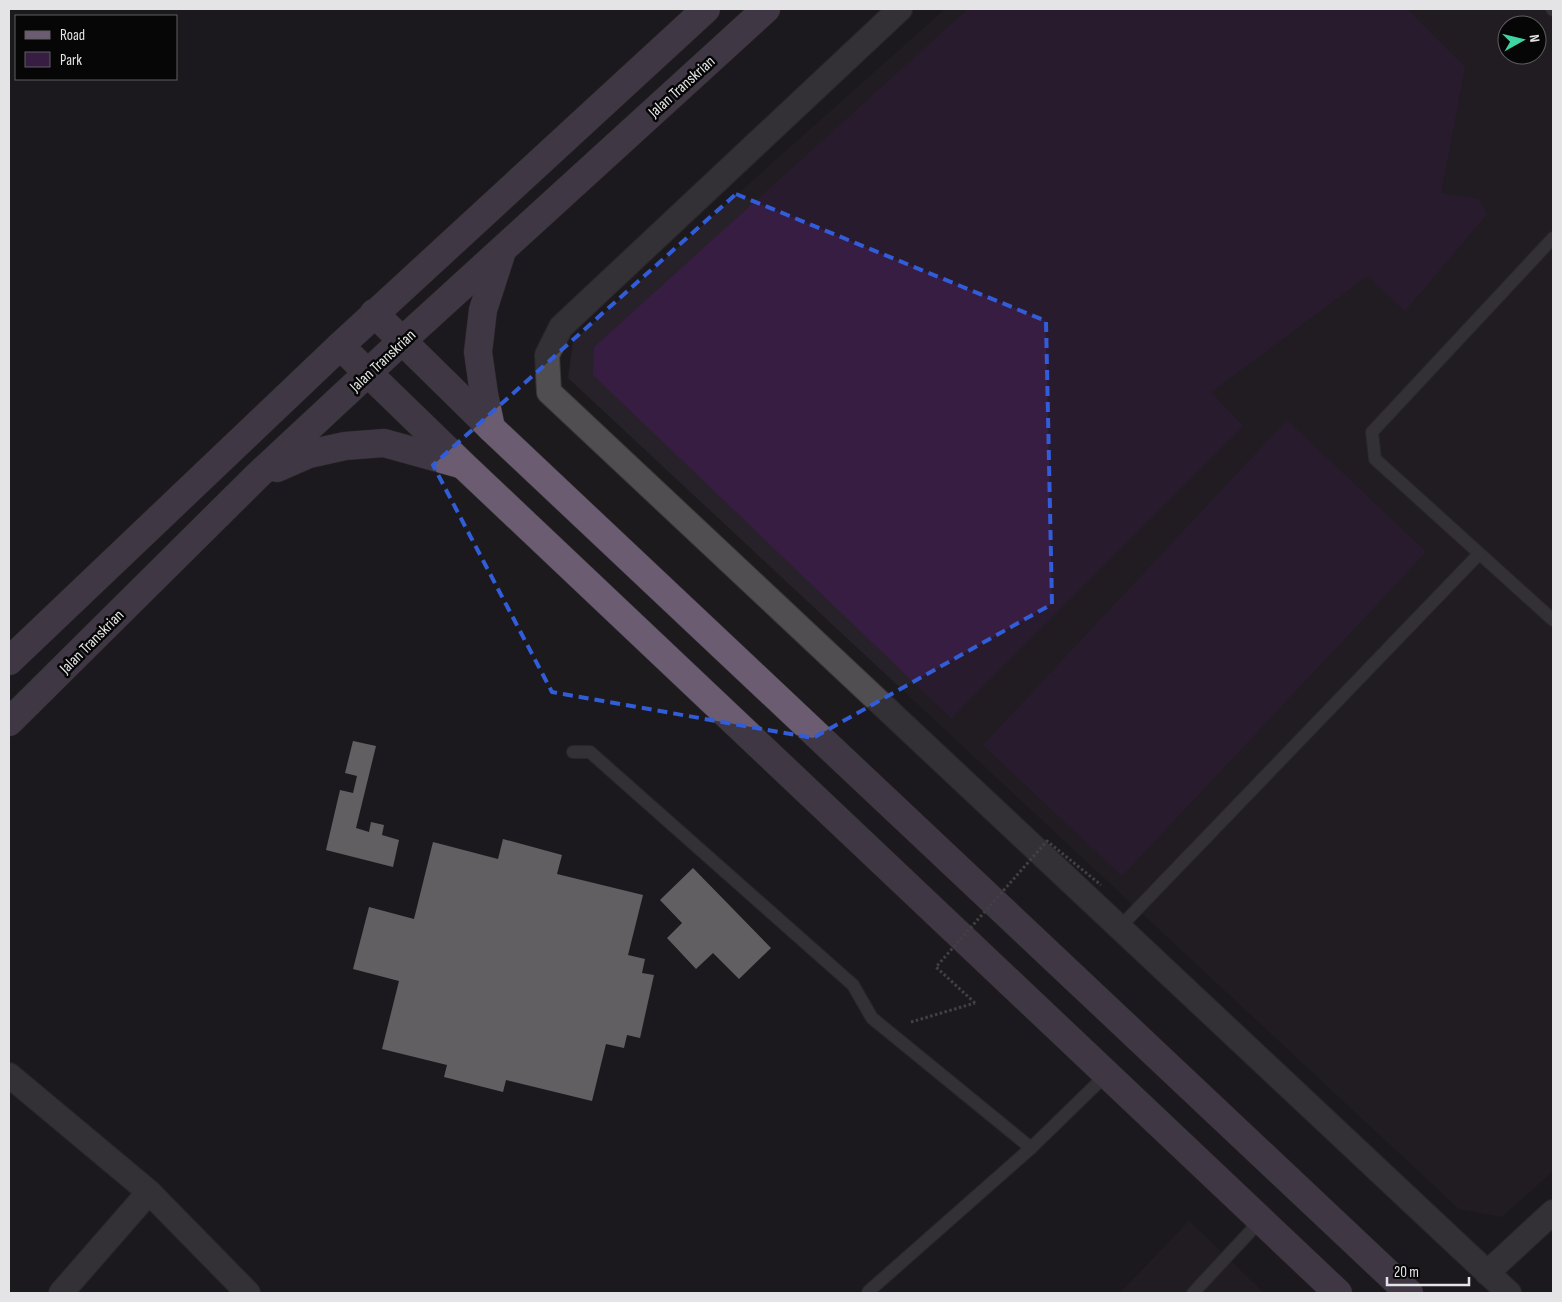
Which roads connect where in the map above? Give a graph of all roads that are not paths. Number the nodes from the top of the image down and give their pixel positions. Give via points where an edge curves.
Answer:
1 (706, 9) edge
2 (766, 9) edge
3 (900, 9) edge
4 (1553, 238) edge
5 (503, 249) junction
6 (374, 313) junction
7 (403, 340) junction
8 (340, 346) junction
9 (368, 373) junction
10 (491, 428) junction
11 (464, 465) junction
12 (257, 476) junction
13 (1479, 554) junction
14 (1553, 620) edge
15 (9, 661) edge
16 (9, 722) edge
17 (573, 752) dead end
18 (1119, 928) junction
19 (1107, 1074) junction
20 (9, 1075) edge
21 (1031, 1148) junction
22 (150, 1192) junction
23 (1553, 1212) edge
24 (1262, 1220) junction
25 (1487, 1272) junction
26 (61, 1293) edge
27 (248, 1293) edge
28 (868, 1293) edge
29 (1193, 1293) edge
30 (1338, 1293) edge
31 (1409, 1293) edge
32 (1509, 1293) edge

1 - 6 main road
2 - 5 main road, Jalan Transkrian
3 - 18 street via 561,327 547,355 549,392
4 - 13 lane via 1372,432 1375,459
5 - 7 main road, Jalan Transkrian
5 - 10 main road via 483,310 478,352
6 - 7 main road
6 - 8 main road
7 - 9 main road, Jalan Transkrian
7 - 10 main road
8 - 9 main road
8 - 15 main road
9 - 11 main road
9 - 12 main road, Jalan Transkrian
10 - 31 main road
11 - 12 main road via 384,443 345,446 309,454
11 - 19 main road
12 - 16 main road, Jalan Transkrian
13 - 14 lane
13 - 18 lane
17 - 21 lane via 590,752 597,758 853,985 872,1018
18 - 25 street
19 - 21 lane
19 - 24 main road
20 - 22 street
21 - 28 lane
22 - 26 street
22 - 27 street
23 - 25 street
24 - 29 lane
24 - 30 main road
25 - 32 street

